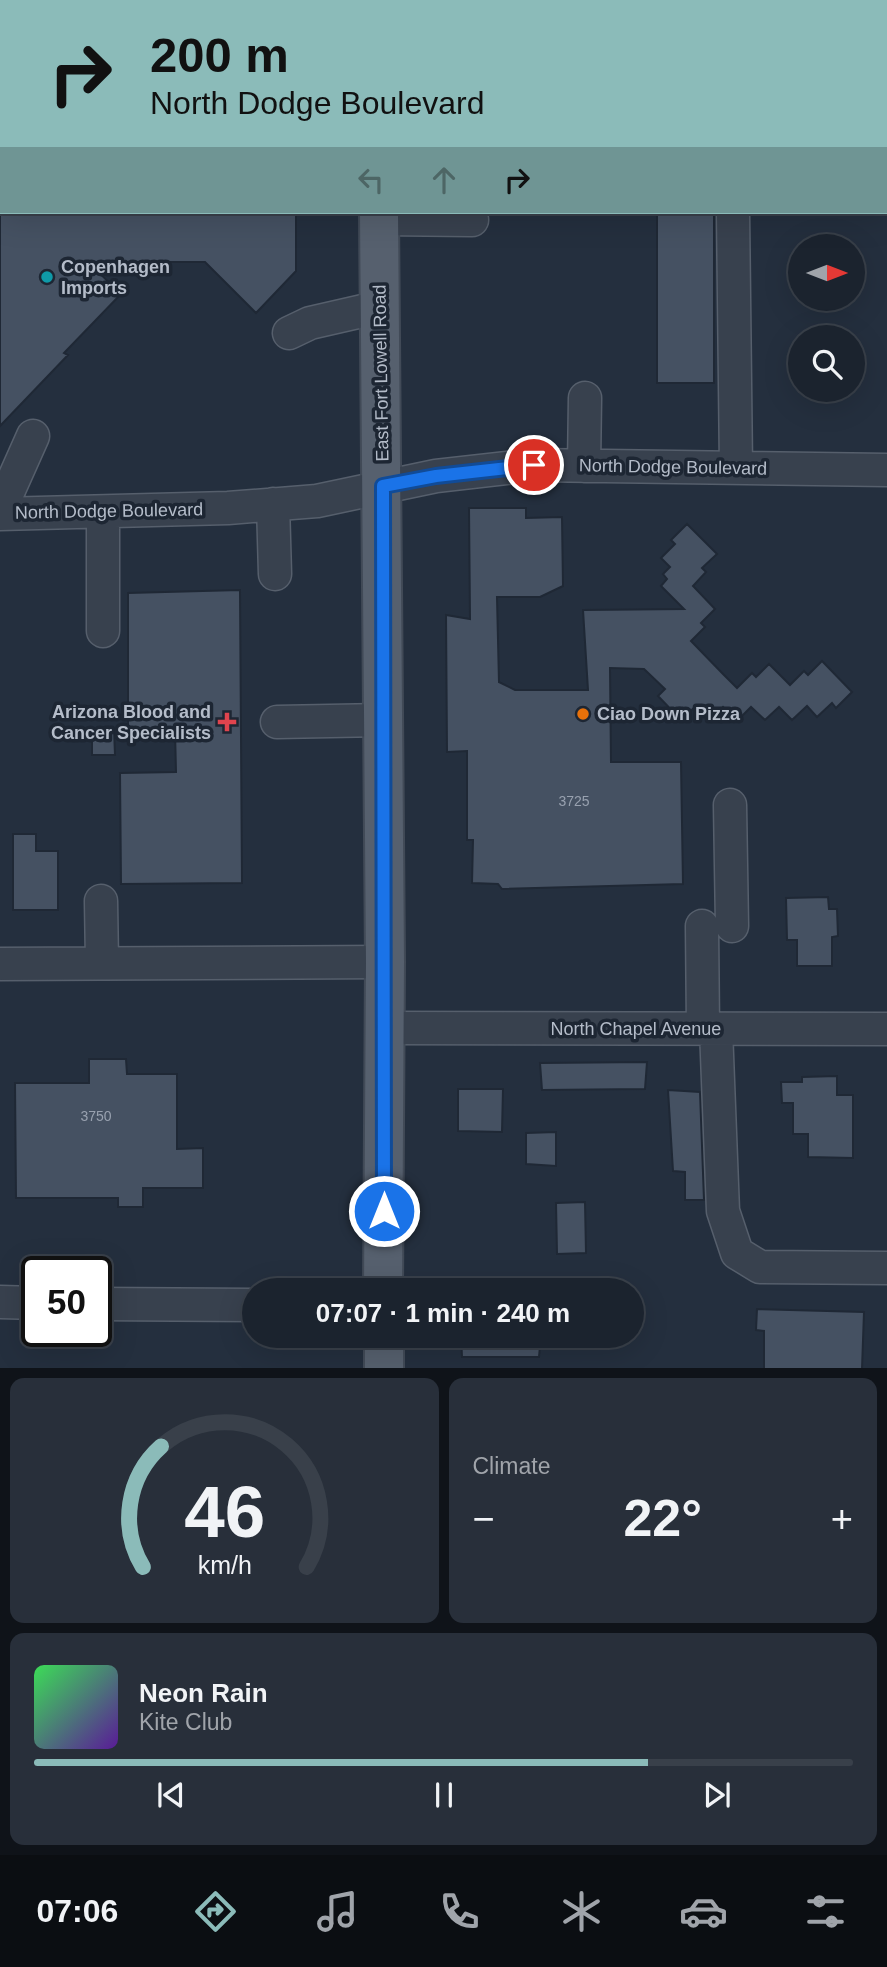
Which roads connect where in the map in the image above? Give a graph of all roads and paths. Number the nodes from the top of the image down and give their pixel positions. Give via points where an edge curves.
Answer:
1 (733, 214) edge
2 (379, 216) edge
3 (472, 220) dead end
4 (380, 307) junction
5 (289, 333) dead end
6 (585, 398) dead end
7 (33, 436) dead end
8 (584, 466) junction
9 (737, 468) junction
10 (887, 470) edge
11 (383, 486) junction
12 (273, 504) junction
13 (0, 512) edge
14 (103, 512) junction
15 (275, 574) dead end
16 (103, 631) dead end
17 (383, 720) junction
18 (277, 722) dead end
19 (730, 805) dead end
20 (101, 901) dead end
21 (385, 962) junction
22 (102, 963) junction
23 (0, 964) edge
24 (384, 1028) junction
25 (710, 1029) junction
26 (887, 1029) edge
27 (887, 1268) edge
28 (383, 1278) edge
29 (0, 1302) edge
30 (21, 1303) edge
31 (112, 1304) edge
32 (242, 1306) edge
33 (384, 1348) edge
34 (384, 1368) edge

1 - 9 street
2 - 3 street
2 - 4 main road, East Fort Lowell Road
4 - 5 street via 310,323
4 - 11 main road, East Fort Lowell Road
6 - 8 street
7 - 13 street
8 - 9 street, North Dodge Boulevard
8 - 11 street, North Dodge Boulevard via 534,465
9 - 10 street, North Dodge Boulevard
11 - 12 street, North Dodge Boulevard via 317,501
11 - 17 main road, East Fort Lowell Road
12 - 14 street, North Dodge Boulevard
12 - 15 street
13 - 14 street, North Dodge Boulevard
14 - 16 street
17 - 18 street
17 - 21 main road, East Fort Lowell Road
19 - 25 street
20 - 22 street
21 - 22 street
21 - 24 main road, East Fort Lowell Road
22 - 23 street
24 - 25 street, North Chapel Avenue
24 - 28 main road, East Fort Lowell Road
25 - 26 street, North Chapel Avenue
25 - 27 street via 723,1211 737,1253 760,1267
29 - 30 street
31 - 32 street
33 - 34 main road

